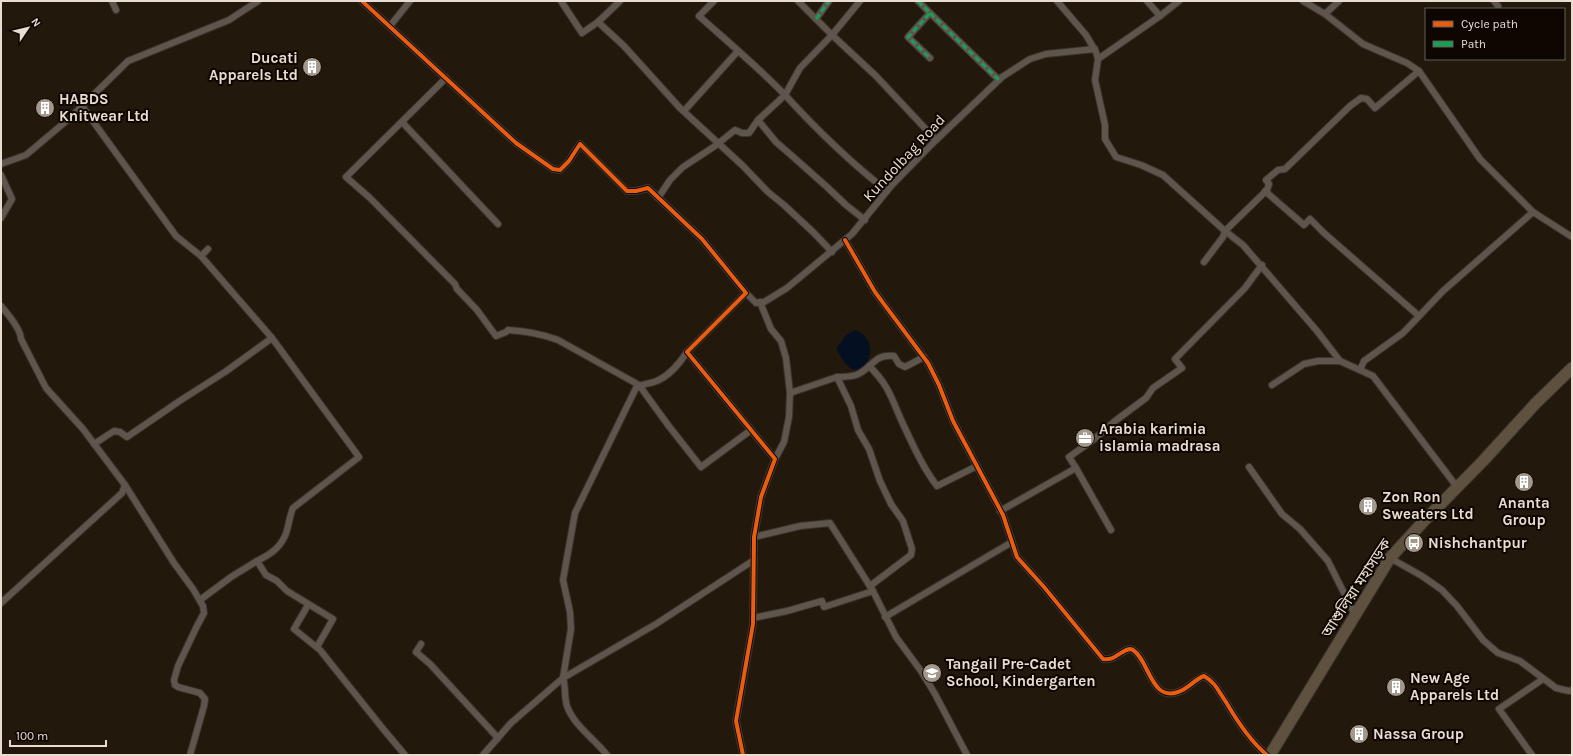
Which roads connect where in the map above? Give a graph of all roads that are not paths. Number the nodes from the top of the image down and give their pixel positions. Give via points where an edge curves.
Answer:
1 (112, 1) edge
2 (258, 1) edge
3 (362, 1) edge
4 (410, 1) edge
5 (561, 1) edge
6 (620, 1) edge
7 (714, 1) edge
8 (829, 1) edge
9 (860, 1) edge
10 (918, 1) edge
11 (1057, 1) edge
12 (1147, 1) edge
13 (1179, 1) edge
14 (1303, 1) edge
15 (1339, 1) edge
16 (802, 2) edge
17 (116, 10) dead end
18 (930, 13) junction
19 (1325, 14) junction
20 (1160, 16) junction
21 (816, 19) junction
22 (598, 22) junction
23 (390, 26) junction
24 (832, 35) junction
25 (1095, 49) junction
26 (738, 51) junction
27 (930, 58) dead end
28 (1098, 59) junction
29 (1419, 71) junction
30 (446, 78) junction
31 (999, 80) junction
32 (785, 96) junction
33 (82, 106) junction
34 (684, 111) junction
35 (758, 120) junction
36 (402, 122) junction
37 (936, 140) junction
38 (718, 143) junction
39 (1, 164) edge
40 (1, 175) edge
41 (887, 191) junction
42 (1265, 191) junction
43 (658, 198) junction
44 (1533, 212) junction
45 (1, 218) edge
46 (865, 220) junction
47 (498, 224) dead end
48 (1225, 231) junction
49 (1572, 237) edge
50 (845, 240) junction
51 (208, 249) dead end
52 (832, 252) junction
53 (201, 256) junction
54 (1204, 262) dead end
55 (1262, 265) junction
56 (746, 293) junction
57 (760, 302) junction
58 (1, 306) edge
59 (1419, 316) junction
60 (272, 338) junction
61 (687, 352) junction
62 (924, 357) junction
63 (1340, 361) junction
64 (869, 366) junction
65 (1572, 368) edge
66 (1360, 370) junction
67 (837, 378) junction
68 (639, 385) junction
69 (1272, 385) dead end
70 (790, 393) junction
71 (751, 430) junction
72 (94, 444) junction
73 (775, 459) junction
74 (977, 466) junction
75 (1250, 466) dead end
76 (1076, 468) junction
77 (125, 485) junction
78 (1457, 487) junction
79 (1000, 511) junction
80 (1111, 530) dead end
81 (754, 537) junction
82 (1012, 542) junction
83 (1390, 558) junction
84 (754, 560) junction
85 (257, 561) junction
86 (871, 588) junction
87 (200, 600) junction
88 (1, 603) edge
89 (308, 605) junction
90 (1356, 615) junction
91 (885, 617) junction
92 (753, 618) junction
93 (421, 644) dead end
94 (317, 647) junction
95 (563, 678) junction
96 (1544, 679) junction
97 (1572, 690) edge
98 (498, 738) junction
99 (190, 755) edge
100 (405, 755) edge
101 (483, 755) edge
102 (607, 755) edge
103 (744, 755) edge
104 (967, 755) edge
105 (1266, 755) edge
106 (1270, 755) edge
107 (1532, 755) edge

1 - 17 street
2 - 33 street via 229,20 128,61
3 - 23 street
4 - 23 street
5 - 22 street via 582,33
6 - 22 street
7 - 26 street via 699,16
8 - 21 street
9 - 24 street
10 - 18 street
11 - 25 street
12 - 20 street
13 - 20 street
14 - 19 street
15 - 19 street
16 - 21 street
18 - 27 street via 908,37
18 - 31 street
19 - 29 street via 1363,44
20 - 28 street
21 - 24 street
22 - 34 street via 624,46
23 - 30 street
24 - 32 street via 800,68
24 - 37 street via 876,76
25 - 28 street
25 - 31 street, Kundolbag Road via 1046,54 1030,59
26 - 32 street
26 - 34 street
28 - 48 street via 1096,80 1105,125 1104,139 1116,157 1163,175
29 - 42 street via 1375,108 1367,99 1361,98 1350,106 1285,169 1278,170 1266,180 1269,184
29 - 44 street via 1480,159
30 - 36 street
30 - 43 street via 516,143 553,170 560,170 580,144 627,191 648,188
31 - 37 street, Kundolbag Road
32 - 35 street
32 - 41 street via 843,155
33 - 39 street via 26,155
33 - 53 street via 176,236
34 - 38 street
35 - 38 street via 749,132 735,130
35 - 46 street via 776,142
36 - 47 street
36 - 68 street via 346,177 455,284 496,336 508,330 545,335
37 - 41 street, Kundolbag Road
38 - 43 street via 683,167
38 - 52 street
40 - 45 street via 12,199
41 - 46 street, Kundolbag Road
42 - 48 street
42 - 59 street via 1304,226 1310,219
43 - 56 street via 702,239
44 - 49 street
44 - 59 street via 1443,291
46 - 50 street, Kundolbag Road
48 - 54 street
48 - 55 street
50 - 52 street, Kundolbag Road
50 - 62 street via 874,292
51 - 53 street
52 - 57 street, Kundolbag Road via 787,288
53 - 60 street
55 - 63 street
55 - 76 street via 1245,288 1175,359 1182,368 1069,457
56 - 57 street via 756,303
56 - 61 street
57 - 70 street via 770,329 781,341 786,358
58 - 72 street via 14,322 46,388
59 - 66 street via 1403,333 1364,361
60 - 72 street via 127,437 114,431
60 - 85 street via 359,457 293,508 285,536 273,553
61 - 68 street via 676,368 669,373 655,381
61 - 71 street
62 - 64 street via 905,367 899,364 894,356 888,355 879,357
62 - 74 street via 956,428
63 - 66 street
63 - 69 street via 1304,364
64 - 67 street via 857,375
64 - 74 street via 890,393 921,460 937,486
65 - 78 highway, আশুলিয়া মহাসড়ক
66 - 78 street via 1373,376
67 - 70 street
67 - 86 street via 851,406 858,430 869,449 880,481 903,521 912,550 911,555
68 - 71 street via 701,467
68 - 95 street via 575,513 563,580 571,629
70 - 73 street via 784,442
71 - 73 street
72 - 77 street
73 - 81 street via 761,497
74 - 79 street
75 - 90 street via 1282,514 1300,528 1328,561
76 - 79 street
76 - 80 street
77 - 87 street
77 - 88 street via 122,493
78 - 83 highway, আশুলিয়া মহাসড়ক
79 - 82 street
81 - 84 street
81 - 86 street via 800,526 830,523
82 - 91 street
82 - 105 street via 1021,563 1103,659 1113,659 1128,649 1132,650 1156,685 1163,692 1170,694 1179,692 1204,676 1214,681 1249,736
83 - 90 highway, আশুলিয়া মহাসড়ক
83 - 96 street via 1442,590 1483,640 1498,653 1520,661
84 - 92 street
84 - 95 street via 656,624
85 - 87 street
85 - 89 street via 266,575
86 - 91 street
86 - 92 street via 824,607 822,601
87 - 99 street via 204,614 178,666 174,680 178,687 200,693 205,698
89 - 94 street via 294,629
89 - 94 street via 333,619
90 - 106 highway, আশুলিয়া মহাসড়ক
91 - 104 street via 932,688
92 - 103 street via 736,721
93 - 98 street via 416,652 435,669
94 - 100 street
95 - 98 street via 511,723
95 - 102 street via 570,713
96 - 97 street via 1556,688
96 - 107 street via 1499,708
98 - 101 street

